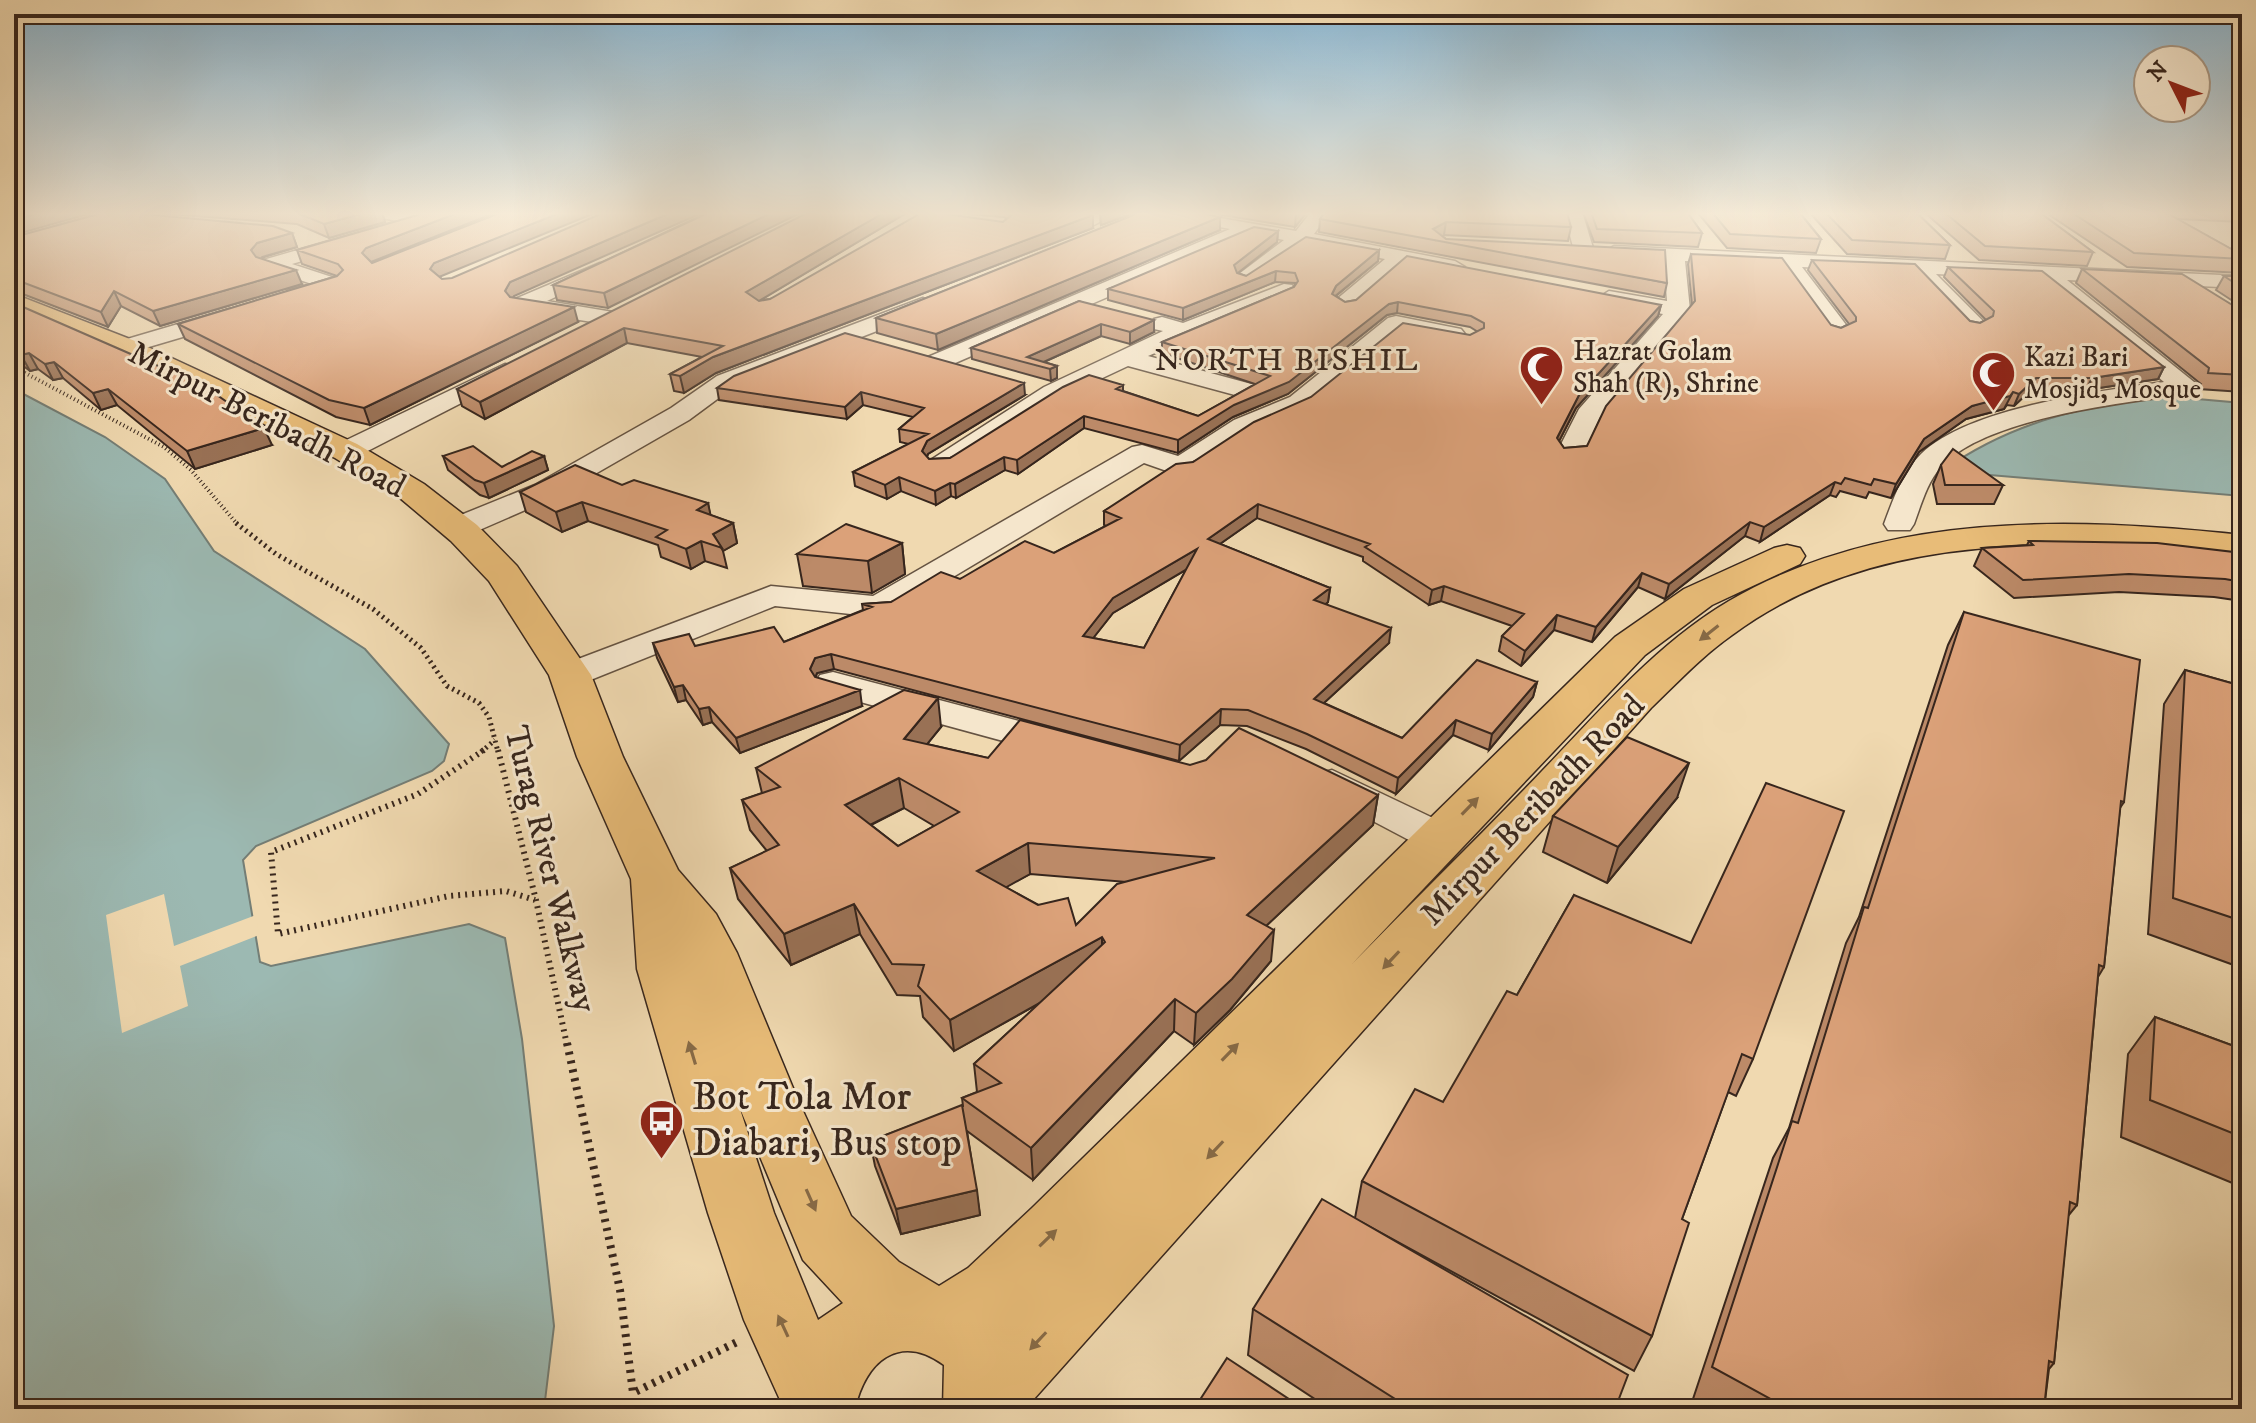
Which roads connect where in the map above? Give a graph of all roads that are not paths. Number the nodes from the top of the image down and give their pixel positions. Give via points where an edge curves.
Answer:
1 (316, 278) edge
2 (580, 278) edge
3 (1134, 278) edge
4 (1375, 278) edge
5 (1676, 278) edge
6 (1800, 278) edge
7 (1929, 278) edge
8 (2052, 278) edge
9 (2163, 278) edge
10 (2181, 279) junction
11 (2242, 282) edge
12 (1284, 290) edge
13 (1583, 292) edge
14 (1052, 293) edge
15 (949, 295) edge
16 (1080, 301) junction
17 (14, 302) edge
18 (274, 302) edge
19 (1345, 304) edge
20 (2217, 304) edge
21 (1109, 310) edge
22 (1679, 310) junction
23 (244, 311) edge
24 (1139, 318) edge
25 (1976, 325) edge
26 (1185, 330) junction
27 (1838, 330) edge
28 (846, 335) junction
29 (1469, 337) edge
30 (569, 339) edge
31 (876, 344) edge
32 (125, 347) junction
33 (907, 353) edge
34 (1127, 358) junction
35 (527, 360) edge
36 (937, 362) junction
37 (980, 373) edge
38 (1024, 385) edge
39 (1246, 390) edge
40 (1053, 392) junction
41 (346, 451) junction
42 (1571, 452) edge
43 (940, 463) edge
44 (1899, 524) junction
45 (2056, 524) junction
46 (457, 528) junction
47 (2242, 530) edge
48 (2242, 546) edge
49 (570, 675) junction
50 (833, 683) edge
51 (1095, 754) edge
52 (1303, 768) edge
53 (1439, 838) junction
54 (657, 879) junction
55 (930, 1318) junction
56 (817, 1402) edge
57 (982, 1403) edge

1 - 18 street via 334,284
2 - 30 street via 523,304 618,314
3 - 16 street
4 - 19 street
5 - 22 street
6 - 27 street
7 - 25 street
8 - 44 street via 2186,386 2096,400 1962,439 1932,459
9 - 10 street
10 - 11 street
10 - 20 street
12 - 26 street
13 - 22 street
14 - 16 street
15 - 28 street
16 - 21 street
16 - 36 street
17 - 32 highway, Mirpur Beribadh Road
22 - 42 street via 1588,415
23 - 32 street
24 - 26 street
26 - 34 street
28 - 31 street
28 - 46 street via 726,381 680,414 545,491
29 - 49 street via 1396,323 1299,402 1243,426 1181,467 1142,453 879,607 771,596
32 - 41 highway, Mirpur Beribadh Road
33 - 36 street
34 - 39 street
34 - 40 street
35 - 41 street
36 - 37 street
38 - 40 street
40 - 43 street
41 - 46 highway, Mirpur Beribadh Road via 412,491
44 - 45 highway, Mirpur Beribadh Road
53 -> 44 highway, Mirpur Beribadh Road via 1592,681 1665,618 1798,551
45 - 47 highway, Mirpur Beribadh Road
45 - 48 highway, Mirpur Beribadh Road
45 -> 57 highway, Mirpur Beribadh Road via 1879,553 1750,606 1707,634 1494,849
46 - 49 highway, Mirpur Beribadh Road via 504,574
49 - 54 highway, Mirpur Beribadh Road via 600,757
50 - 51 street
52 - 53 street
55 -> 53 highway, Mirpur Beribadh Road via 993,1292
54 -> 55 highway, Mirpur Beribadh Road via 710,953 827,1238 874,1286
56 -> 54 highway via 741,1213 665,969
55 - 56 highway via 888,1317 863,1329 841,1346 826,1370
55 - 57 highway via 961,1331 975,1349 983,1372

